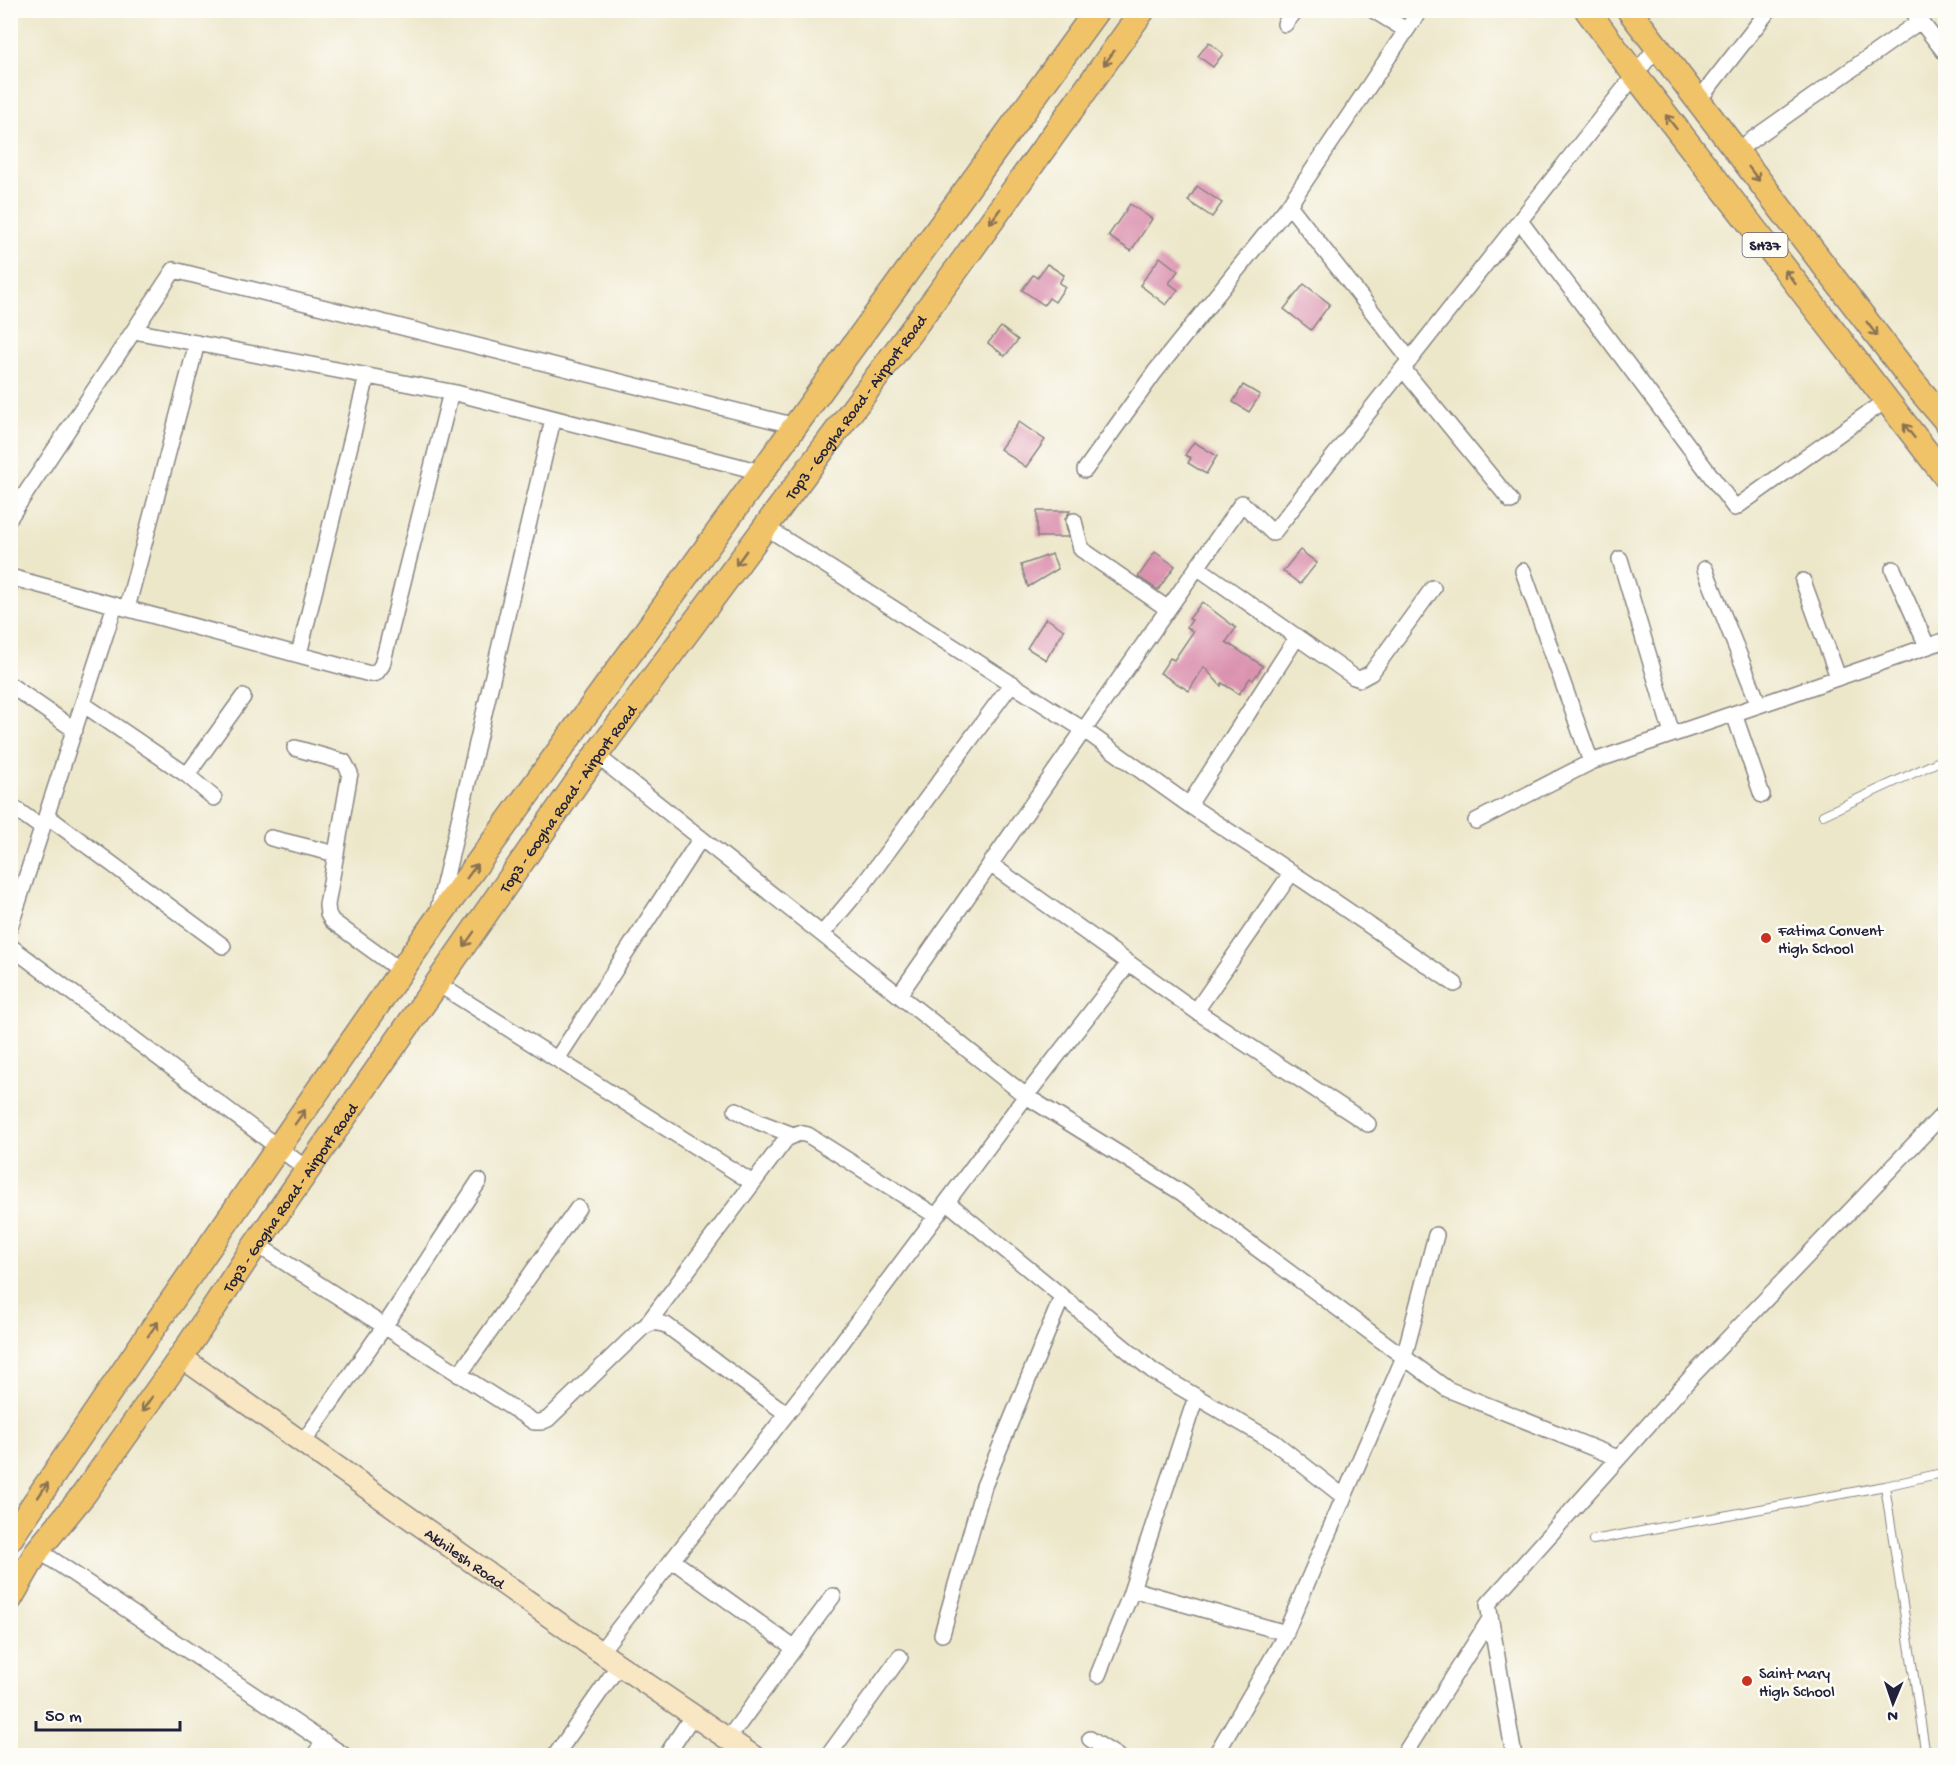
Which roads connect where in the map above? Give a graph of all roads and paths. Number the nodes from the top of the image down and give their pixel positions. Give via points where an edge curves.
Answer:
1 (1097, 10) edge
2 (1143, 10) edge
3 (1296, 10) edge
4 (1373, 10) edge
5 (1420, 10) edge
6 (1587, 10) edge
7 (1629, 10) edge
8 (1769, 10) edge
9 (1916, 16) edge
10 (1286, 24) dead end
11 (1406, 30) junction
12 (1657, 47) junction
13 (1946, 54) edge
14 (1635, 75) junction
15 (1698, 100) junction
16 (1736, 151) junction
17 (1289, 205) junction
18 (1520, 221) junction
19 (134, 331) junction
20 (197, 343) junction
21 (1407, 364) junction
22 (367, 376) junction
23 (451, 392) junction
24 (1885, 401) junction
25 (552, 419) junction
26 (1946, 422) edge
27 (796, 426) junction
28 (1084, 470) dead end
29 (761, 472) junction
30 (1946, 477) edge
31 (1511, 501) dead end
32 (10, 517) edge
33 (1074, 520) dead end
34 (765, 526) junction
35 (1620, 559) dead end
36 (1197, 567) junction
37 (1705, 569) dead end
38 (1893, 569) dead end
39 (1523, 571) dead end
40 (10, 577) edge
41 (1803, 581) dead end
42 (1433, 588) dead end
43 (121, 607) junction
44 (1168, 609) junction
45 (1297, 637) junction
46 (1946, 640) edge
47 (1927, 646) junction
48 (298, 654) junction
49 (1838, 678) junction
50 (1012, 683) junction
51 (10, 685) edge
52 (243, 697) dead end
53 (83, 704) junction
54 (1759, 705) junction
55 (1734, 714) junction
56 (75, 730) junction
57 (1084, 730) junction
58 (1672, 734) junction
59 (295, 747) dead end
60 (596, 754) junction
61 (1946, 758) edge
62 (1591, 762) junction
63 (187, 775) junction
64 (1762, 795) dead end
65 (214, 798) dead end
66 (10, 805) edge
67 (1189, 805) junction
68 (1823, 814) dead end
69 (1476, 821) dead end
70 (45, 822) junction
71 (271, 838) dead end
72 (701, 838) junction
73 (336, 854) junction
74 (990, 864) junction
75 (1292, 872) junction
76 (435, 922) junction
77 (10, 927) edge
78 (822, 934) junction
79 (10, 946) edge
80 (223, 946) dead end
81 (1129, 963) junction
82 (400, 971) junction
83 (438, 984) junction
84 (1455, 984) dead end
85 (899, 995) junction
86 (1196, 1011) junction
87 (557, 1059) junction
88 (1026, 1096) junction
89 (736, 1110) dead end
90 (1946, 1111) edge
91 (1368, 1124) dead end
92 (793, 1135) junction
93 (278, 1148) junction
94 (308, 1170) junction
95 (480, 1181) dead end
96 (753, 1183) junction
97 (947, 1202) junction
98 (578, 1208) dead end
99 (936, 1216) junction
100 (1436, 1235) dead end
101 (256, 1244) junction
102 (1062, 1297) junction
103 (648, 1323) junction
104 (384, 1327) junction
105 (181, 1357) junction
106 (1404, 1357) junction
107 (459, 1375) junction
108 (1196, 1397) junction
109 (787, 1413) junction
110 (302, 1444) junction
111 (1618, 1458) junction
112 (1946, 1472) edge
113 (1885, 1486) junction
114 (1344, 1497) junction
115 (10, 1539) edge
116 (1593, 1540) dead end
117 (38, 1550) junction
118 (672, 1560) junction
119 (1132, 1589) junction
120 (833, 1596) dead end
121 (10, 1599) edge
122 (1490, 1619) junction
123 (1286, 1633) junction
124 (942, 1634) dead end
125 (794, 1648) junction
126 (600, 1652) junction
127 (900, 1657) dead end
128 (619, 1665) junction
129 (1098, 1675) dead end
130 (693, 1715) junction
131 (728, 1738) junction
132 (1090, 1739) dead end
133 (324, 1741) junction
134 (314, 1755) edge
135 (345, 1755) edge
136 (555, 1755) edge
137 (666, 1755) edge
138 (753, 1755) edge
139 (828, 1755) edge
140 (1117, 1755) edge
141 (1215, 1755) edge
142 (1403, 1755) edge
143 (1514, 1755) edge
144 (1926, 1755) edge

1 - 27 main road, Top3 - Gogha Road - Airport Road
2 -> 34 main road, Top3 - Gogha Road - Airport Road
3 - 10 street
4 - 11 street
5 - 11 street
6 - 14 main road, SH37
7 - 12 main road, SH37
8 - 15 street
9 - 13 street
9 - 16 street
11 - 17 street
12 - 14 street
12 - 15 main road, SH37
14 - 18 street
24 -> 14 main road, SH37
15 - 16 main road, SH37
16 -> 26 main road, SH37
17 - 21 street
17 - 28 street via 1155,372
18 - 21 street
18 - 24 street via 1735,508
19 - 20 street
19 - 27 street via 174,270
19 - 32 street
20 - 22 street
20 - 43 street
21 - 31 street
21 - 36 street via 1273,533 1242,503
22 - 23 street
22 - 48 street
23 - 25 street
23 - 48 street via 380,670 370,674
30 -> 24 main road, SH37
25 - 29 street
25 - 76 street
27 - 29 main road, Top3 - Gogha Road - Airport Road
76 -> 29 main road, Top3 - Gogha Road - Airport Road
33 - 44 street via 1081,549
34 - 50 street
34 -> 60 main road, Top3 - Gogha Road - Airport Road
35 - 58 street
36 - 44 street
36 - 45 street
37 - 54 street
38 - 47 street
39 - 62 street
40 - 43 street
41 - 49 street
42 - 45 street via 1366,677 1354,677
43 - 48 street
43 - 53 street
44 - 57 street
45 - 67 street
46 - 47 street
47 - 49 street
49 - 54 street
50 - 57 street
50 - 78 street via 863,885
51 - 56 street
52 - 63 street
53 - 56 street
53 - 63 street
54 - 55 street
55 - 58 street
55 - 64 street
56 - 70 street
57 - 67 street
57 - 74 street
58 - 62 street
59 - 73 street via 348,766
60 - 72 street
60 -> 83 main road, Top3 - Gogha Road - Airport Road
61 - 68 lane
62 - 69 street
63 - 65 street
66 - 70 street
67 - 75 street
70 - 77 street
70 - 80 street
71 - 73 street
72 - 78 street
72 - 87 street
73 - 82 street via 328,914 332,921
74 - 81 street
74 - 85 street
75 - 84 street
75 - 86 street
76 - 82 main road, Top3 - Gogha Road - Airport Road
78 - 85 street
79 - 93 street
81 - 86 street
81 - 88 street
93 -> 82 main road, Top3 - Gogha Road - Airport Road
83 - 87 street
83 - 94 main road, Top3 - Gogha Road - Airport Road
85 - 88 street
86 - 91 street
87 - 96 street
88 - 97 street
88 - 106 street via 1182,1192
89 - 92 street
90 - 111 street
92 - 96 street
92 - 99 street via 808,1135
93 - 94 street
115 -> 93 main road, Top3 - Gogha Road - Airport Road
94 - 101 main road, Top3 - Gogha Road - Airport Road
95 - 104 street
96 - 103 street
97 - 99 street
97 - 102 street
98 - 107 street
99 - 109 street
100 - 106 street
101 - 104 street
101 - 105 main road, Top3 - Gogha Road - Airport Road
102 - 108 street via 1154,1372
102 - 124 street via 984,1486
103 - 107 street via 541,1422 527,1419
103 - 109 street via 666,1325
104 - 107 street
104 - 110 street
105 - 110 street, Akhilesh Road
105 -> 117 main road, Top3 - Gogha Road - Airport Road via 84,1494
106 - 111 street via 1447,1389
106 - 114 street
108 - 114 street via 1274,1442
108 - 119 street
109 - 118 street
110 - 126 street, Akhilesh Road
111 - 122 street via 1488,1604
112 - 113 lane
113 - 116 lane
113 - 144 lane
114 - 123 street
117 - 121 main road, Top3 - Gogha Road - Airport Road
117 - 133 street
118 - 125 street
118 - 126 street
119 - 123 street
119 - 129 street
120 - 125 street
122 - 142 street
122 - 143 street
123 - 141 street
125 - 131 street
126 - 128 street, Akhilesh Road
127 - 139 street
128 - 130 street, Akhilesh Road
128 - 136 street
130 - 131 street, Akhilesh Road
130 - 137 street
131 - 138 street, Akhilesh Road
132 - 140 street
133 - 134 street
133 - 135 street

